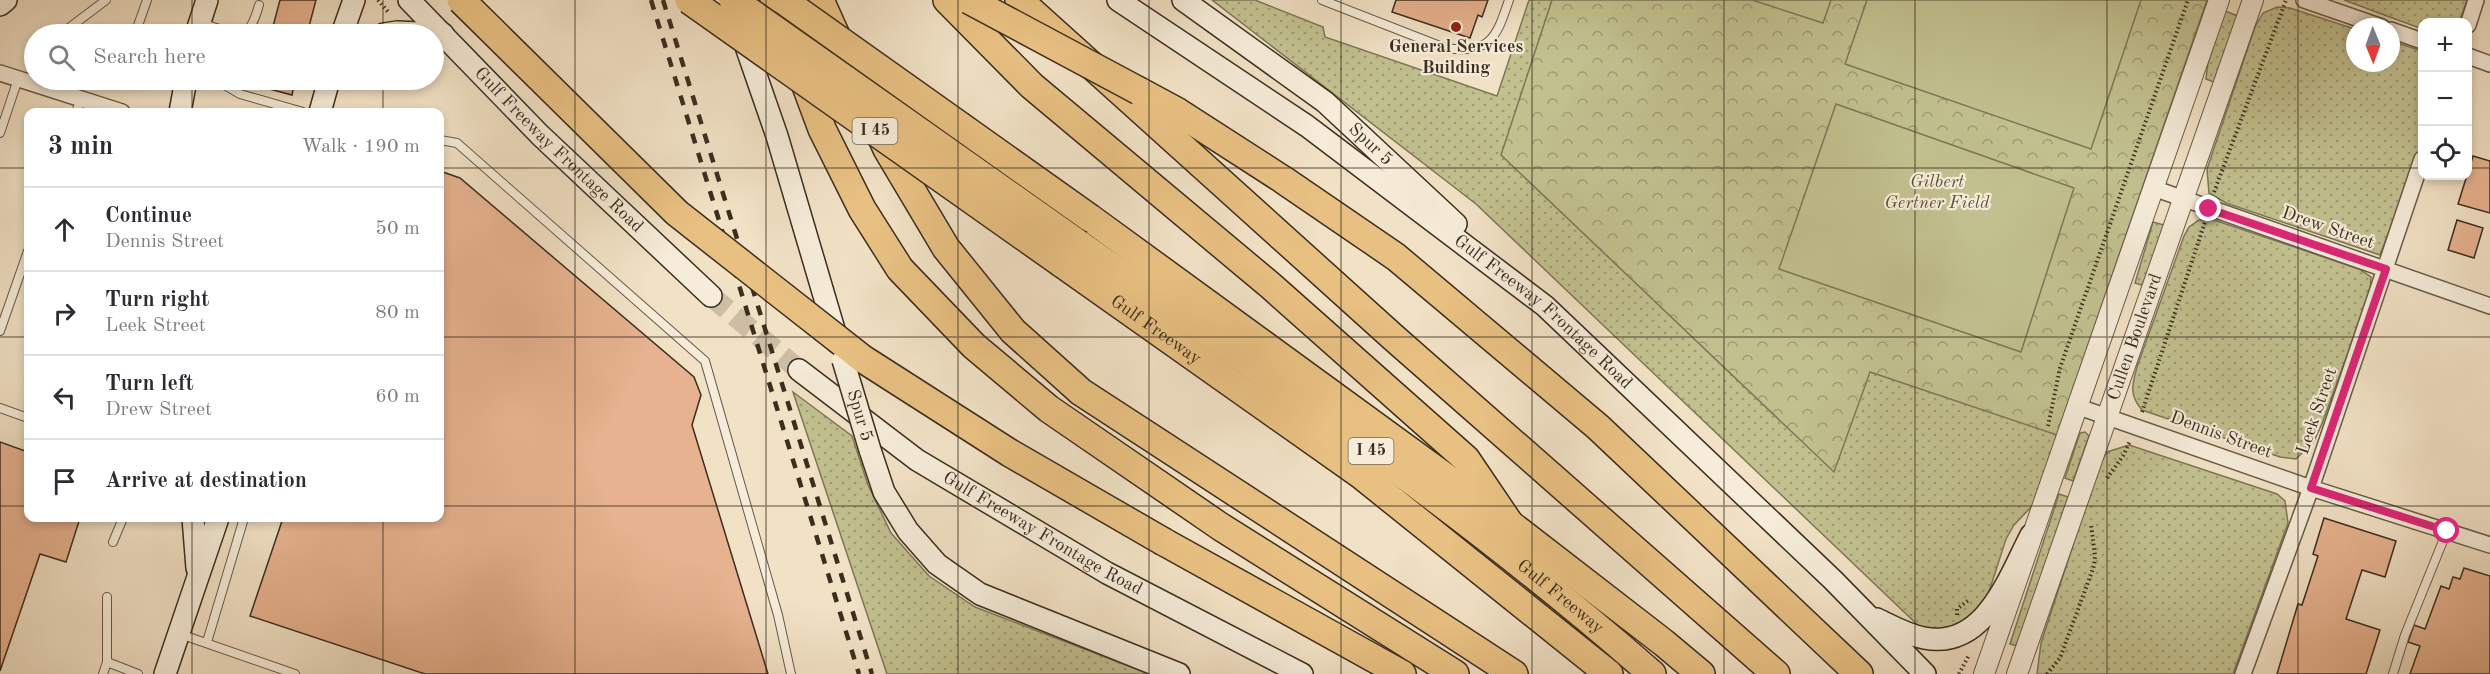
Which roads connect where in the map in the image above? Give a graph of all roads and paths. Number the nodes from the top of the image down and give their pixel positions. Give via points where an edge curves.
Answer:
1 (6, 0) edge
2 (106, 0) edge
3 (147, 0) edge
4 (207, 0) edge
5 (354, 0) edge
6 (378, 0) edge
7 (409, 0) edge
8 (460, 0) edge
9 (689, 0) edge
10 (732, 0) edge
11 (774, 0) edge
12 (783, 0) edge
13 (820, 0) edge
14 (947, 0) edge
15 (969, 0) edge
16 (1019, 0) edge
17 (1118, 0) edge
18 (1322, 0) edge
19 (1509, 0) edge
20 (2188, 0) edge
21 (2219, 0) edge
22 (2253, 0) edge
23 (2286, 0) edge
24 (2304, 0) edge
25 (2476, 0) edge
26 (1186, 1) edge
27 (0, 5) edge
28 (259, 5) dead end
29 (2356, 18) edge
30 (2470, 18) edge
31 (74, 24) edge
32 (139, 24) edge
33 (199, 24) edge
34 (254, 24) edge
35 (346, 24) edge
36 (387, 24) edge
37 (433, 24) edge
38 (2400, 33) edge
39 (444, 35) edge
40 (2418, 40) edge
41 (2472, 57) edge
42 (2490, 64) edge
43 (0, 73) edge
44 (18, 79) junction
45 (24, 80) edge
46 (56, 90) edge
47 (184, 90) edge
48 (233, 90) edge
49 (326, 90) edge
50 (78, 106) edge
51 (181, 108) edge
52 (289, 108) edge
53 (321, 108) edge
54 (0, 133) edge
55 (444, 141) edge
56 (2418, 171) edge
57 (2153, 188) junction
58 (2215, 190) dead end
59 (2183, 199) junction
60 (2204, 223) dead end
61 (1070, 253) junction
62 (24, 263) edge
63 (2386, 269) junction
64 (711, 296) tunnel mouth
65 (1545, 306) junction
66 (2490, 306) edge
67 (0, 332) edge
68 (799, 370) tunnel mouth
69 (2144, 405) dead end
70 (2076, 406) junction
71 (0, 408) edge
72 (24, 417) edge
73 (2106, 417) junction
74 (2046, 435) dead end
75 (2129, 445) dead end
76 (2101, 486) dead end
77 (2311, 488) junction
78 (2092, 517) dead end
79 (121, 522) edge
80 (193, 522) edge
81 (217, 522) edge
82 (243, 522) edge
83 (1510, 524) junction
84 (2447, 531) junction
85 (2031, 535) junction
86 (113, 542) dead end
87 (2490, 545) edge
88 (197, 575) junction
89 (1975, 596) dead end
90 (107, 597) dead end
91 (1864, 612) junction
92 (1957, 615) dead end
93 (178, 633) junction
94 (207, 642) junction
95 (1901, 651) junction
96 (107, 662) junction
97 (1962, 666) dead end
98 (103, 674) edge
99 (138, 674) edge
100 (165, 674) edge
101 (295, 674) edge
102 (791, 674) edge
103 (1179, 674) edge
104 (1302, 674) edge
105 (1402, 674) edge
106 (1455, 674) edge
107 (1514, 674) edge
108 (1609, 674) edge
109 (1652, 674) edge
110 (1701, 674) edge
111 (1776, 674) edge
112 (1859, 674) edge
113 (1905, 674) edge
114 (1926, 674) edge
115 (1959, 674) edge
116 (1984, 674) edge
117 (2017, 674) edge
118 (2047, 674) edge
119 (2243, 674) edge
120 (2393, 674) edge

1 - 27 main road
2 - 31 lane
3 - 32 lane
4 - 33 main road
5 - 35 main road
6 - 36 path
7 - 37 main road, Gulf Freeway Frontage Road
8 - 105 highway, bridge via 677,213 863,359 1010,453
9 - 61 highway, Gulf Freeway / I 45, bridge
10 - 61 highway, Gulf Freeway / I 45, bridge
10 - 103 main road, Spur 5, bridge via 777,136 870,450 884,492 908,531 937,564 980,594
11 - 106 highway via 822,129 862,209 900,269 974,346 1068,423 1221,527
12 - 83 highway, Gulf Freeway / I 45, bridge
13 - 107 highway via 886,149 946,248 1013,331 1081,392
14 - 83 highway via 1032,86 1271,286 1466,459
15 - 112 highway, bridge via 1178,112 1396,256 1598,427
16 - 111 highway via 1394,338
17 - 65 main road, Gulf Freeway Frontage Road via 1307,126
18 - 19 lane via 1445,48 1464,50 1490,42 1498,32
20 - 74 path via 2060,368
21 - 57 street, Cullen Boulevard
22 - 59 street, Cullen Boulevard
23 - 58 path
24 - 29 street
25 - 30 street
26 - 65 main road, Spur 5 via 1325,102
28 - 34 lane
38 - 40 street
39 - 64 main road, Gulf Freeway Frontage Road via 540,135
41 - 42 street
43 - 44 street
44 - 45 street
44 - 54 lane
46 - 50 street
47 - 51 main road
48 - 52 lane
49 - 53 main road
55 - 102 lane via 457,143 705,361 778,615
56 - 63 street, Leek Street
57 - 59 street, Drew Street
57 - 70 street, Cullen Boulevard
59 - 63 street, Drew Street
59 - 73 street, Cullen Boulevard
60 - 69 path
61 - 108 highway, Gulf Freeway / I 45 via 1472,561
61 - 109 highway, Gulf Freeway / I 45 via 1355,439 1510,556
62 - 67 lane
63 - 66 street, Drew Street
63 - 77 street, Leek Street
65 - 91 main road, Gulf Freeway Frontage Road
68 - 104 main road, Gulf Freeway Frontage Road via 927,466 1107,573
70 - 73 street, Dennis Street
70 - 85 street, Cullen Boulevard
71 - 72 lane
73 - 77 street, Dennis Street
73 - 117 street, Cullen Boulevard
75 - 76 path
77 - 84 street, Dennis Street
77 - 119 street, Leek Street
78 - 118 path via 2094,566 2060,658
79 - 86 lane
80 - 88 main road
81 - 88 main road
82 - 94 lane
83 - 110 highway, Gulf Freeway / I 45
84 - 87 street, Dennis Street
84 - 120 lane
85 - 91 main road via 1987,616 1965,632 1926,639
85 - 116 street, Cullen Boulevard
88 - 93 main road
89 - 92 path via 1958,609
90 - 96 lane
91 - 95 main road, Gulf Freeway Frontage Road
93 - 94 lane
93 - 100 main road
94 - 101 lane
95 - 113 main road
95 - 114 main road, Gulf Freeway Frontage Road
96 - 98 lane
96 - 99 lane
97 - 115 path

